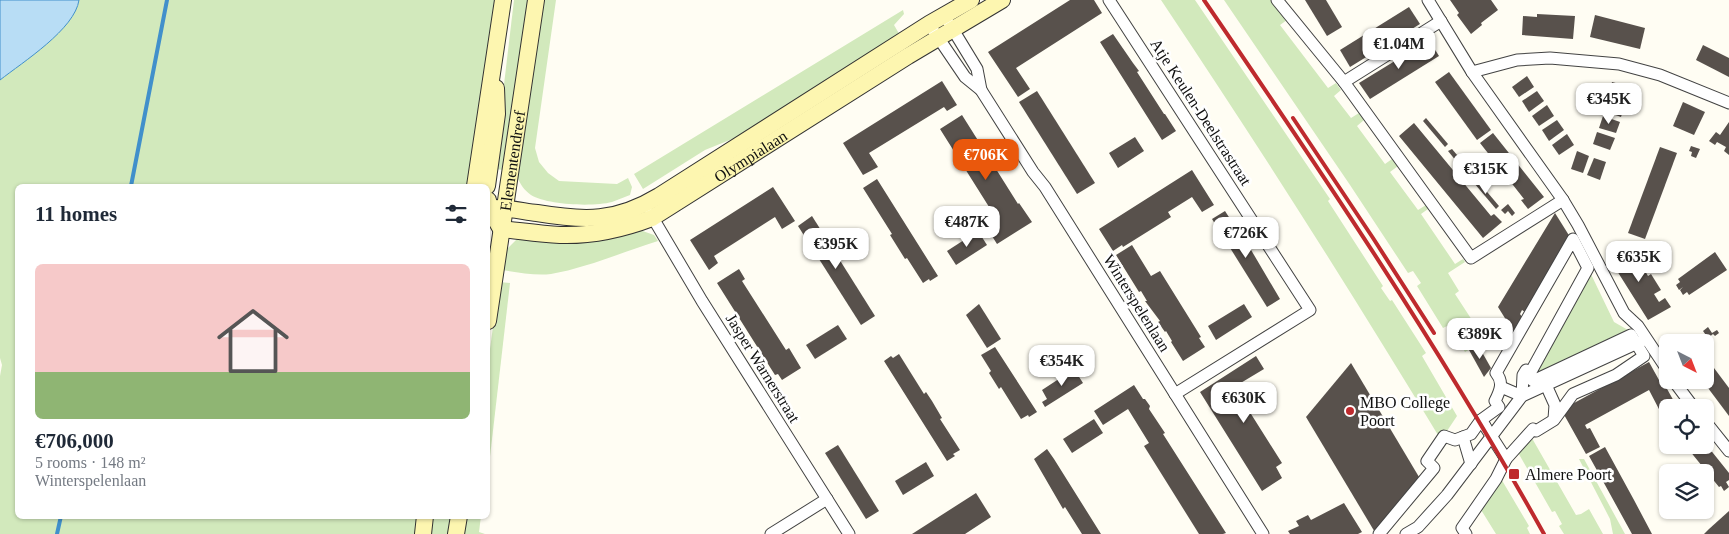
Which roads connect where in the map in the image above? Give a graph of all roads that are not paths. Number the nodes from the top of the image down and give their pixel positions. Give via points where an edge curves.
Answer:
1 (503, 0) edge
2 (536, 0) edge
3 (971, 0) edge
4 (1002, 0) edge
5 (1109, 0) edge
6 (1277, 0) edge
7 (1428, 0) edge
8 (945, 15) junction
9 (1441, 21) junction
10 (929, 24) junction
11 (953, 29) junction
12 (939, 38) junction
13 (496, 44) junction
14 (1472, 72) junction
15 (1344, 82) junction
16 (982, 90) junction
17 (1729, 103) edge
18 (474, 184) edge
19 (487, 184) edge
20 (1563, 200) junction
21 (492, 206) edge
22 (649, 211) junction
23 (501, 229) junction
24 (1589, 246) junction
25 (1584, 260) junction
26 (490, 307) edge
27 (1642, 341) junction
28 (1659, 361) edge
29 (1546, 385) junction
30 (1500, 387) junction
31 (1175, 394) junction
32 (1522, 396) junction
33 (1481, 420) junction
34 (1554, 420) junction
35 (1714, 432) edge
36 (1492, 436) junction
37 (1463, 438) junction
38 (1729, 451) edge
39 (1506, 459) junction
40 (1471, 464) junction
41 (827, 499) junction
42 (425, 519) edge
43 (458, 519) edge
44 (1418, 530) edge
45 (423, 534) edge
46 (456, 534) edge
47 (771, 534) edge
48 (849, 534) edge
49 (1263, 534) edge
50 (1379, 534) edge
51 (1406, 534) edge
52 (1466, 534) edge

1 - 13 street, Elementendreef
2 - 21 street, Elementendreef
3 - 8 street, Olympialaan
4 - 11 street, Olympialaan
5 - 31 street, Atje Keulen-Deelstrastraat via 1310,310
6 - 15 street
7 - 9 street
8 - 10 street, Olympialaan
8 - 11 street, Winterspelenlaan
9 - 14 street
9 - 15 street
10 - 12 street, Winterspelenlaan
10 - 22 street, Olympialaan
11 - 12 street, Olympialaan
11 - 16 street, Winterspelenlaan via 977,69
12 - 16 street, Winterspelenlaan via 965,77
12 - 22 street, Olympialaan
13 - 18 street, Elementendreef
13 - 19 street, Elementendreef via 497,114
14 - 17 street via 1517,60 1550,58 1619,64 1660,75
14 - 20 street
15 - 20 street via 1471,258
16 - 31 street, Winterspelenlaan
20 - 24 street
21 - 22 street, Olympialaan via 574,218
21 - 23 street, Elementendreef
22 - 23 street, Olympialaan via 638,223 596,233 560,235
22 - 41 street, Jasper Warnerstraat
23 - 26 street, Elementendreef
24 - 25 street
24 - 27 street via 1624,313 1638,326
25 - 27 street via 1588,268 1528,377 1533,381 1631,334
25 - 30 street via 1574,239 1496,373
25 - 32 street via 1523,375
27 - 28 street
27 - 29 street
27 - 34 street via 1644,356 1616,375 1573,394
29 - 32 street
29 - 34 street via 1555,405
30 - 32 street
30 - 33 street via 1496,401 1499,406
31 - 49 street, Winterspelenlaan
32 - 36 street
33 - 36 street
33 - 37 street via 1471,434
34 - 39 street via 1536,431 1533,429
35 - 38 street
36 - 39 street
36 - 40 street
37 - 40 street
37 - 50 street via 1455,440 1444,436 1427,461 1434,468
39 - 52 street via 1462,528
40 - 44 street
41 - 47 street
41 - 48 street, Jasper Warnerstraat
42 - 45 street
43 - 46 street
44 - 51 street

